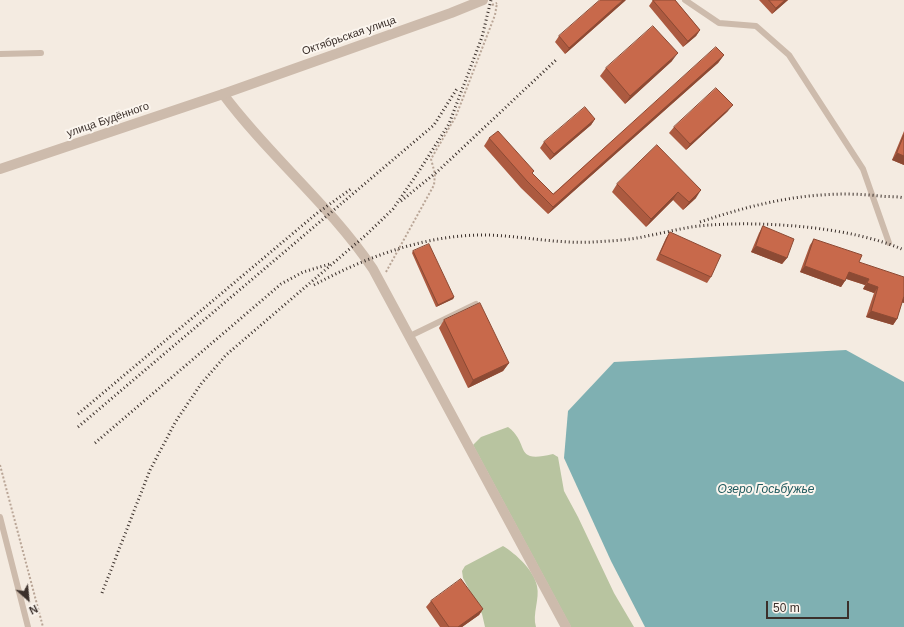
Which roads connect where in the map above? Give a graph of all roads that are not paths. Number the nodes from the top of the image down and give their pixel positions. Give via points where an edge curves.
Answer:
1 (483, 0) edge
2 (685, 0) edge
3 (42, 53) dead end
4 (0, 54) edge
5 (223, 94) junction
6 (0, 170) edge
7 (889, 243) dead end
8 (476, 304) edge
9 (410, 336) junction
10 (0, 517) edge
11 (28, 627) edge
12 (566, 627) edge

1 - 5 street, Октябрьская улица
2 - 7 lane via 719,23 756,26 789,55 863,169
3 - 4 lane
5 - 6 street, улица Будённого
5 - 9 street via 244,122 353,239 381,282
8 - 9 lane
9 - 12 street
10 - 11 lane

